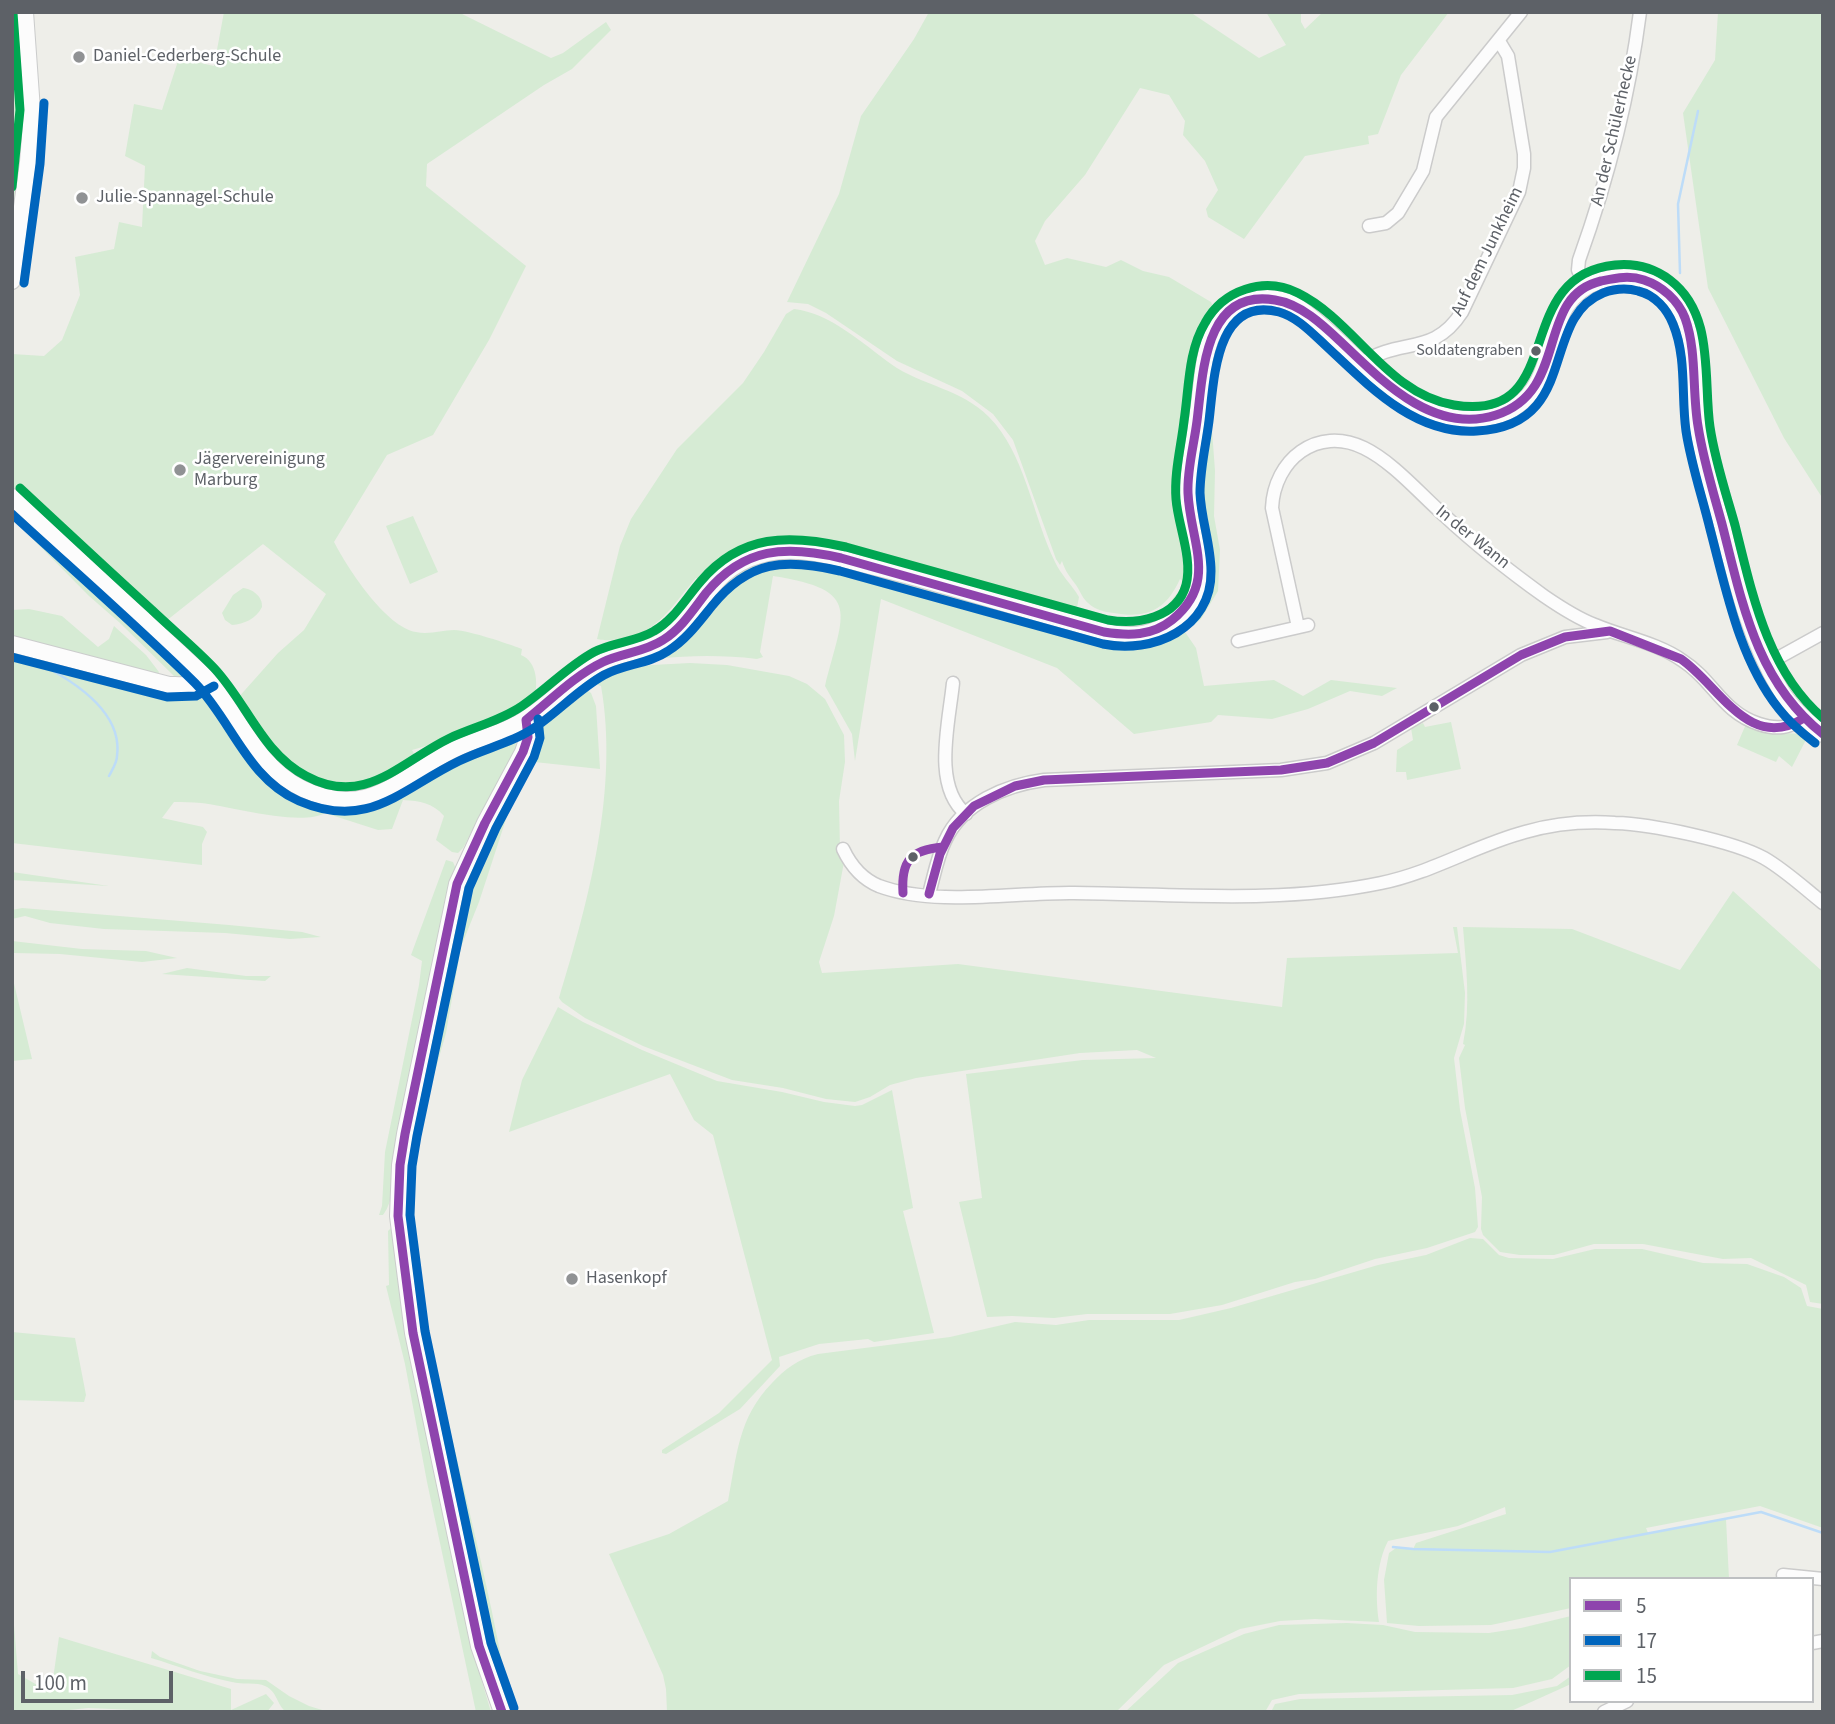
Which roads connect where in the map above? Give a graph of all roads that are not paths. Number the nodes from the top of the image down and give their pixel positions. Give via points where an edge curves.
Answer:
1 (24, 12) edge
2 (1521, 12) edge
3 (1640, 12) edge
4 (1499, 41) junction
5 (1369, 226) dead end
6 (12, 281) edge
7 (1586, 287) junction
8 (1362, 363) junction
9 (12, 497) edge
10 (1610, 631) junction
11 (1823, 633) edge
12 (1238, 641) dead end
13 (12, 644) edge
14 (1767, 664) junction
15 (206, 677) junction
16 (953, 683) dead end
17 (1804, 718) junction
18 (526, 720) junction
19 (1823, 734) edge
20 (966, 814) junction
21 (844, 849) dead end
22 (929, 894) junction
23 (1823, 903) edge
24 (1783, 1575) dead end
25 (1803, 1577) edge
26 (1623, 1703) edge
27 (502, 1712) edge
28 (1604, 1712) edge

1 - 6 street via 32,110
2 - 4 street
3 - 7 street, An der Schülerhecke via 1609,172 1579,260
4 - 5 street via 1436,117 1423,171 1398,213 1386,223
4 - 8 street, Auf dem Junkheim via 1508,56 1524,154 1519,192 1452,327 1434,340 1387,350
7 - 8 street via 1560,313 1547,365 1535,388 1524,401 1500,415 1461,419 1431,411 1393,389
7 - 14 street via 1606,279 1639,278 1663,290 1678,305 1692,347 1703,454 1737,582
8 - 18 street via 1287,302 1268,298 1247,301 1220,321 1205,356 1189,476 1189,508 1200,554 1199,581 1187,607 1153,632 1108,633 942,583 809,552 777,551 735,565 712,584 663,641 602,662
9 - 15 street
10 - 12 street, In der Wann via 1544,596 1370,451 1336,441 1317,443 1297,454 1275,488 1272,508 1303,626
10 - 17 street, In der Wann via 1681,659 1729,708 1751,722 1781,729
10 - 20 street via 1565,638 1521,654 1374,743 1326,762 1281,770 1044,780 1008,788
11 - 14 street
13 - 15 street via 169,685 190,685
14 - 17 street via 1785,698
15 - 18 street via 277,771 300,788 335,798 360,800 382,794 451,751
16 - 20 street via 946,781 953,802
17 - 19 street
18 - 27 street via 528,737 523,752 457,884 405,1134 398,1199 413,1333 479,1646
20 - 22 street via 945,840
21 - 22 street via 855,869 877,885
22 - 23 street via 1254,897 1335,891 1401,878 1526,831 1616,822 1745,850 1777,867
24 - 25 street
26 - 28 street

